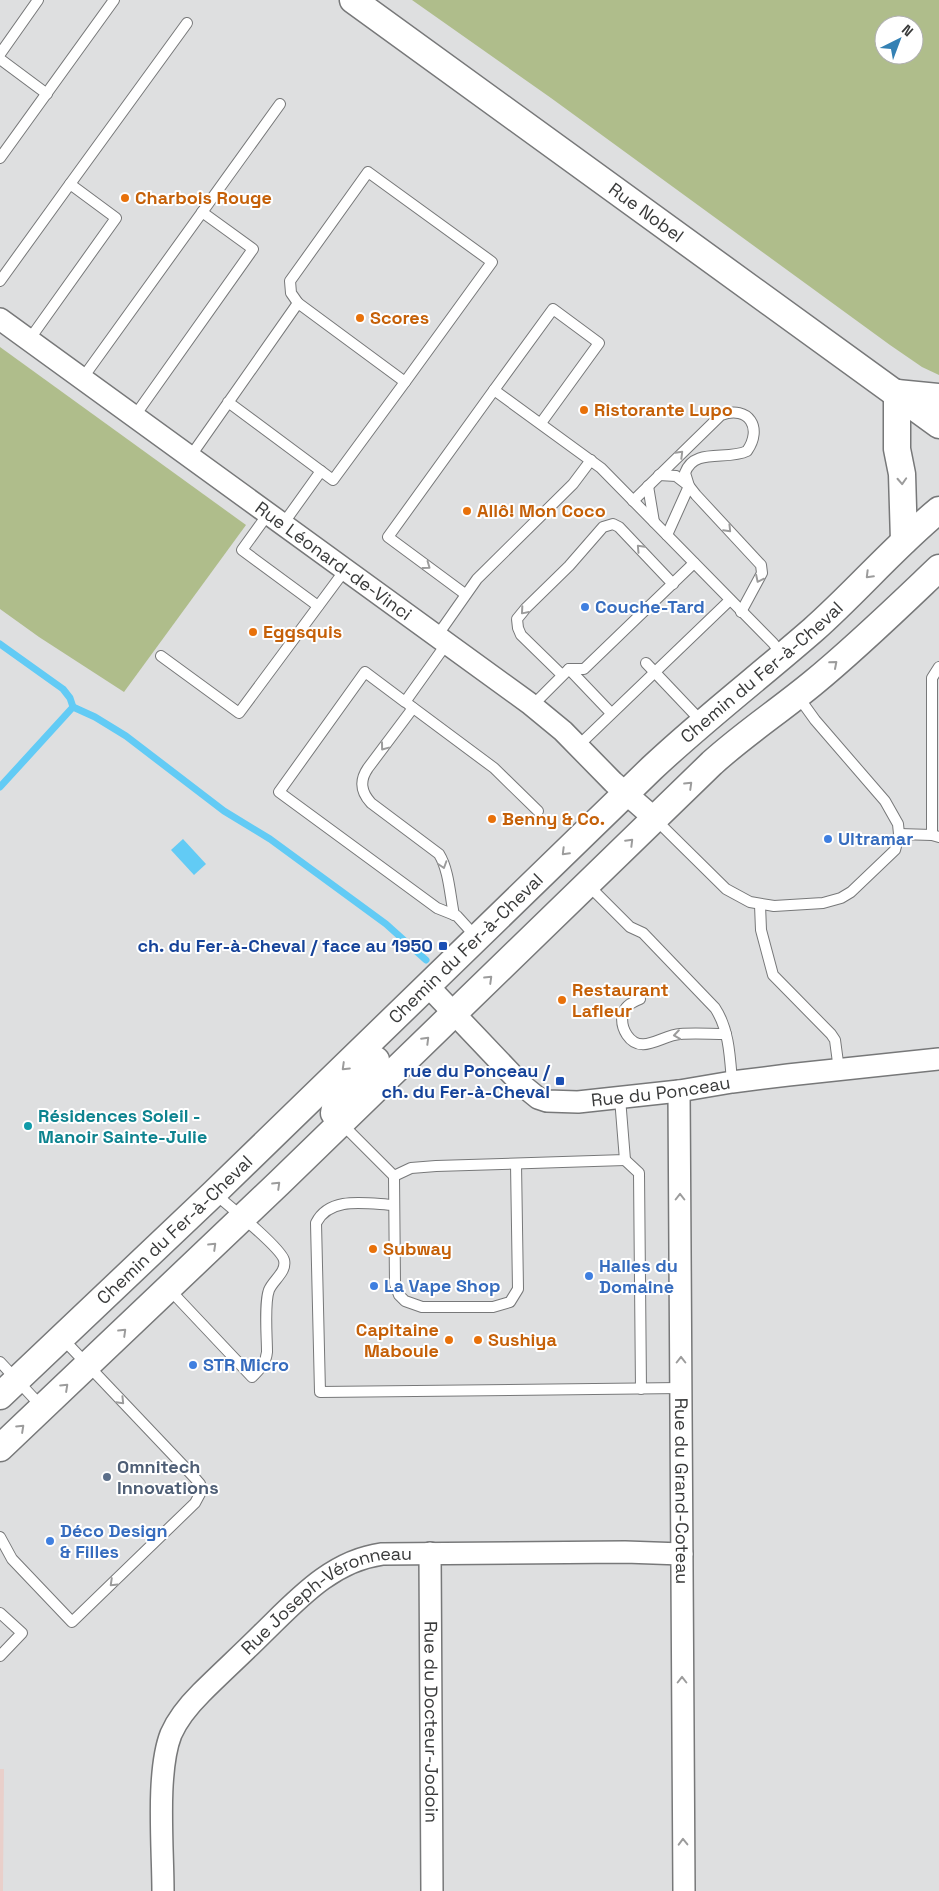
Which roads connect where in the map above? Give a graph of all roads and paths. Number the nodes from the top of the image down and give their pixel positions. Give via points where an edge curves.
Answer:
1 (38, 0) edge
2 (114, 0) edge
3 (353, 0) edge
4 (187, 22) dead end
5 (0, 54) edge
6 (0, 59) edge
7 (47, 94) junction
8 (280, 104) dead end
9 (0, 158) edge
10 (70, 184) junction
11 (202, 212) junction
12 (0, 281) edge
13 (298, 303) junction
14 (0, 319) edge
15 (29, 340) junction
16 (82, 379) junction
17 (405, 382) junction
18 (494, 390) junction
19 (897, 393) junction
20 (939, 397) edge
21 (228, 402) junction
22 (134, 417) junction
23 (541, 423) junction
24 (939, 425) edge
25 (190, 457) junction
26 (591, 460) junction
27 (321, 471) junction
28 (659, 475) junction
29 (648, 486) junction
30 (690, 486) junction
31 (633, 501) junction
32 (939, 510) edge
33 (275, 519) junction
34 (654, 523) junction
35 (667, 535) junction
36 (904, 541) junction
37 (694, 563) junction
38 (939, 568) edge
39 (344, 570) junction
40 (673, 584) junction
41 (465, 594) junction
42 (730, 600) junction
43 (318, 606) junction
44 (741, 612) junction
45 (620, 636) junction
46 (442, 640) junction
47 (627, 644) dead end
48 (782, 655) junction
49 (161, 656) dead end
50 (646, 663) dead end
51 (939, 667) edge
52 (565, 672) junction
53 (655, 672) junction
54 (796, 695) junction
55 (409, 705) junction
56 (532, 706) junction
57 (611, 713) junction
58 (703, 722) junction
59 (578, 746) junction
60 (625, 794) junction
61 (538, 811) dead end
62 (654, 818) junction
63 (899, 834) junction
64 (936, 836) edge
65 (587, 884) junction
66 (760, 904) junction
67 (454, 915) junction
68 (478, 938) junction
69 (428, 986) junction
70 (640, 999) dead end
71 (454, 1013) junction
72 (393, 1020) junction
73 (726, 1034) junction
74 (939, 1059) edge
75 (839, 1070) junction
76 (732, 1082) junction
77 (679, 1091) junction
78 (620, 1098) junction
79 (341, 1123) junction
80 (626, 1160) junction
81 (516, 1164) junction
82 (394, 1176) junction
83 (214, 1193) junction
84 (394, 1205) junction
85 (242, 1218) junction
86 (169, 1289) junction
87 (62, 1338) junction
88 (88, 1366) junction
89 (6, 1380) edge
90 (681, 1388) junction
91 (641, 1389) junction
92 (43, 1408) junction
93 (0, 1448) edge
94 (0, 1537) edge
95 (430, 1554) junction
96 (682, 1554) junction
97 (0, 1613) edge
98 (0, 1656) edge
99 (163, 1891) edge
100 (432, 1891) edge
101 (684, 1891) edge

1 - 5 lane
2 - 7 lane
3 - 19 street, Rue Nobel
4 - 10 lane
6 - 7 lane
7 - 9 lane
8 - 11 lane
10 - 12 lane
10 - 15 lane via 116,218
11 - 16 lane
11 - 22 lane via 253,249
13 - 17 lane
13 - 17 lane via 291,293 290,281 368,172 492,262
13 - 21 lane
14 - 15 street, Rue Léonard-de-Vinci
15 - 16 street, Rue Léonard-de-Vinci
16 - 22 street, Rue Léonard-de-Vinci
17 - 27 lane via 334,480
18 - 23 lane
18 - 23 lane via 553,308 599,343
18 -> 41 lane via 388,537
19 - 20 street
19 - 24 street, Rue Nobel
19 -> 36 street via 897,449 902,474
21 - 25 lane
21 - 27 lane
22 - 25 street, Rue Léonard-de-Vinci
23 - 26 lane
25 - 33 street, Rue Léonard-de-Vinci
26 - 31 lane
26 - 41 lane via 572,484
27 - 33 lane
28 - 29 lane
28 - 30 lane via 676,476
28 -> 30 lane via 721,415 736,412 749,419 755,430 747,451 695,460 685,473
29 - 31 lane
29 - 34 lane
30 - 35 lane
30 -> 44 lane via 761,564 762,573
31 - 34 lane
32 - 36 street, Chemin du Fer-à-Cheval
33 - 39 street, Rue Léonard-de-Vinci
33 - 43 lane via 242,550
34 - 35 lane
35 - 37 lane
36 -> 48 street, Chemin du Fer-à-Cheval
37 - 40 lane
37 - 42 lane
54 -> 38 street, Chemin du Fer-à-Cheval via 860,642
39 - 43 lane
39 - 46 street, Rue Léonard-de-Vinci
40 - 45 lane
40 -> 52 lane via 619,527 613,524 603,526 517,619 521,635
41 - 46 lane
42 - 44 lane
42 - 53 lane
43 - 49 lane via 239,713
44 - 48 lane
45 - 47 lane
45 - 52 lane via 584,669
46 - 55 lane
46 - 56 street, Rue Léonard-de-Vinci
48 - 58 street, Chemin du Fer-à-Cheval
50 - 53 lane
51 - 64 lane via 932,678
52 - 56 lane
52 - 57 lane
53 - 57 lane
53 - 58 lane
62 -> 54 street, Chemin du Fer-à-Cheval via 734,743
54 - 63 lane via 885,801 898,824
55 - 61 lane via 494,768
55 -> 67 lane via 362,777 363,793 371,803 439,854
55 - 67 lane via 365,672 279,792 437,908
56 - 59 street, Rue Léonard-de-Vinci
57 - 59 lane
58 - 60 street, Chemin du Fer-à-Cheval
59 - 60 street, Rue Léonard-de-Vinci
60 - 62 street, Rue Léonard-de-Vinci
60 -> 68 street, Chemin du Fer-à-Cheval
65 -> 62 street, Chemin du Fer-à-Cheval
62 - 66 lane via 726,889 740,898
63 - 64 lane
63 - 66 lane via 895,850 841,898 824,903
71 -> 65 street, Chemin du Fer-à-Cheval
65 - 73 lane via 630,927 643,933 715,1008
66 - 75 lane via 761,930 773,975 831,1034 835,1040
67 - 68 lane
68 - 69 street, Chemin du Fer-à-Cheval
69 - 71 street, Rue du Ponceau
69 - 72 street, Chemin du Fer-à-Cheval
73 -> 70 lane via 679,1034 641,1045 629,1039 622,1018 626,1008
71 - 78 street, Rue du Ponceau via 538,1098 564,1103
79 -> 71 street, Chemin du Fer-à-Cheval
72 - 79 street via 381,1054 336,1103 334,1113
72 -> 83 street, Chemin du Fer-à-Cheval
73 - 76 lane
74 - 75 street, Rue du Ponceau
75 - 76 street, Rue du Ponceau
76 - 77 street, Rue du Ponceau
77 - 78 street, Rue du Ponceau
90 -> 77 street, Rue du Grand-Coteau
78 - 80 lane
79 - 82 lane
85 -> 79 street, Chemin du Fer-à-Cheval
80 - 81 lane
80 - 91 lane via 639,1173
81 - 82 lane via 419,1167 403,1170
81 - 84 lane via 518,1289 510,1302 503,1305 422,1307 405,1301 395,1284
82 - 84 lane
83 - 85 lane
83 - 87 street, Chemin du Fer-à-Cheval
84 - 91 lane via 336,1204 316,1224 320,1392
86 -> 85 street, Chemin du Fer-à-Cheval
85 - 86 lane via 284,1259 282,1270 268,1293 266,1360 256,1374 252,1377
88 -> 86 street, Chemin du Fer-à-Cheval
87 - 88 lane
87 - 89 street, Chemin du Fer-à-Cheval
92 -> 88 street, Chemin du Fer-à-Cheval
88 -> 94 lane via 198,1482 202,1490 200,1496 72,1622 12,1559
89 - 92 lane
90 - 91 lane
90 - 96 street, Rue du Grand-Coteau
93 -> 92 street, Chemin du Fer-à-Cheval
95 - 96 street, Rue Joseph-Véronneau
95 - 99 street, Rue Joseph-Véronneau via 366,1556 329,1573 300,1597 189,1706 172,1733 165,1759
95 - 100 street, Rue du Docteur-Jodoin
101 -> 96 street, Rue du Grand-Coteau
97 - 98 lane via 22,1633

